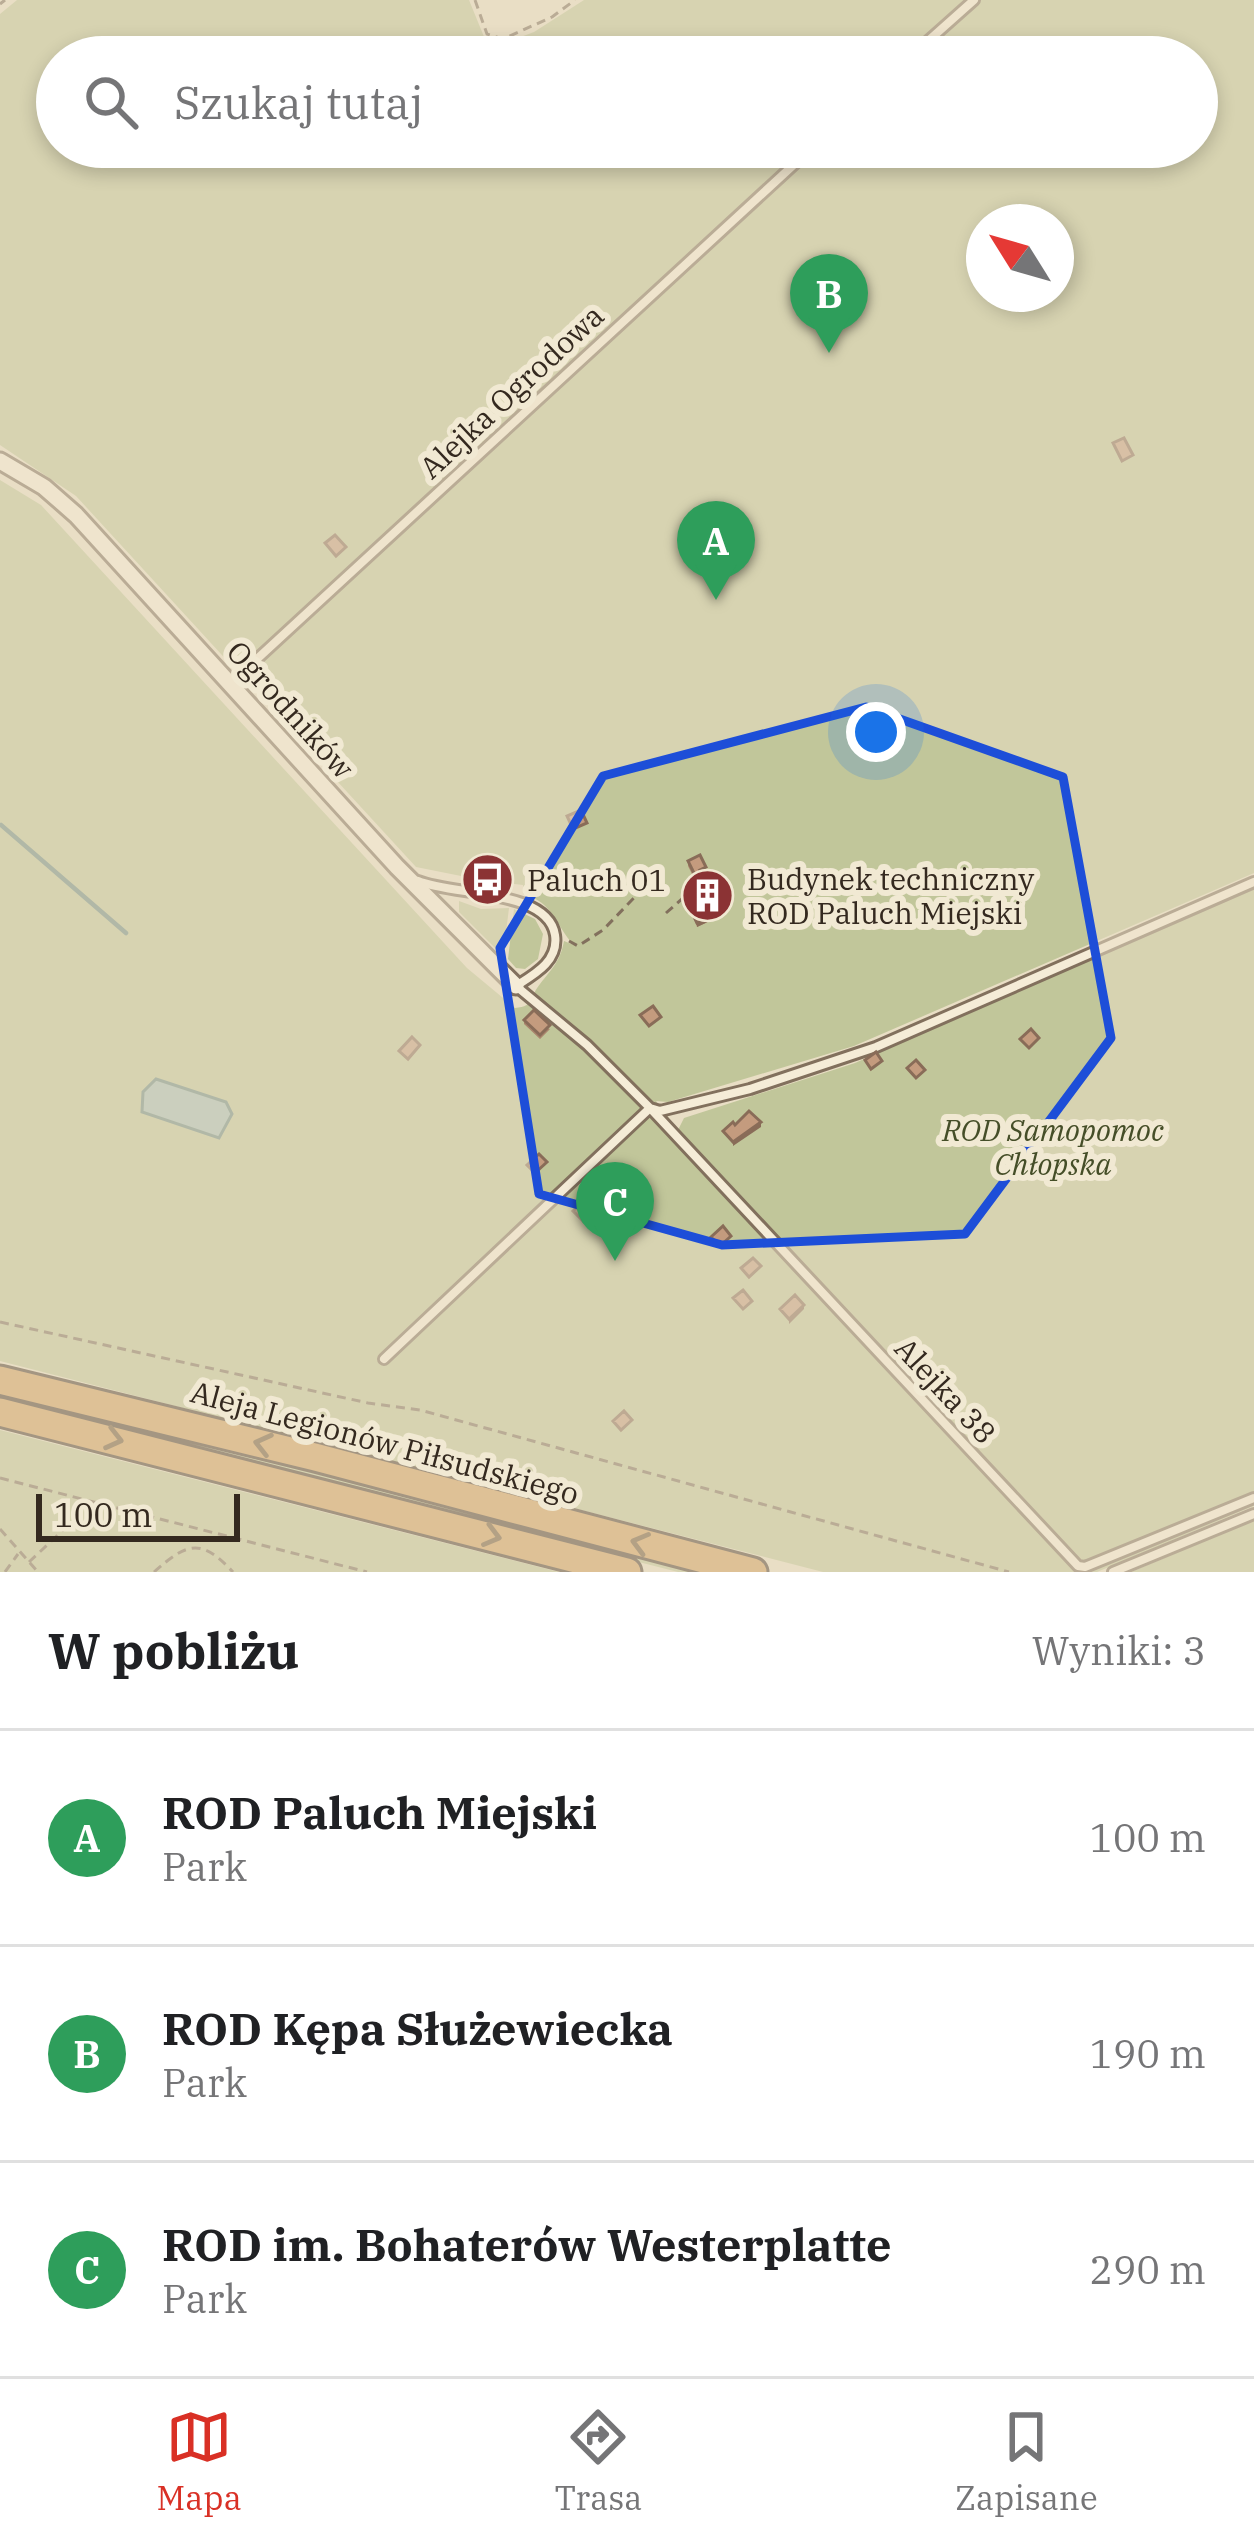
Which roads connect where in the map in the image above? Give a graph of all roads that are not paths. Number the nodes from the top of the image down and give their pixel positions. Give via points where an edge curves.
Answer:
1 (974, 0) edge
2 (934, 36) edge
3 (790, 168) edge
4 (0, 461) edge
5 (237, 677) junction
6 (397, 867) junction
7 (1254, 882) edge
8 (516, 986) junction
9 (534, 1003) joint
10 (650, 1108) junction
11 (384, 1359) dead end
12 (0, 1380) edge
13 (0, 1412) edge
14 (1254, 1498) edge
15 (1254, 1514) edge
16 (1084, 1570) edge
17 (627, 1572) edge
18 (753, 1572) edge
19 (1113, 1572) edge

1 - 2 lane
3 - 5 lane, Alejka Ogrodowa
4 - 5 street, Ogrodników via 62,502
5 - 6 street, Ogrodników
6 - 8 street, Ogrodników
6 - 8 lane via 435,888 522,902 550,920 551,957
7 - 10 lane via 876,1047 671,1110
8 - 9 lane, Ogrodników
9 - 10 lane, Alejka 38
10 - 11 lane
10 - 16 lane, Alejka 38
18 -> 12 highway, Aleja Legionów Piłsudskiego
13 -> 17 highway, Aleja Legionów Piłsudskiego
14 - 16 lane, Alejka 38
15 - 19 lane

